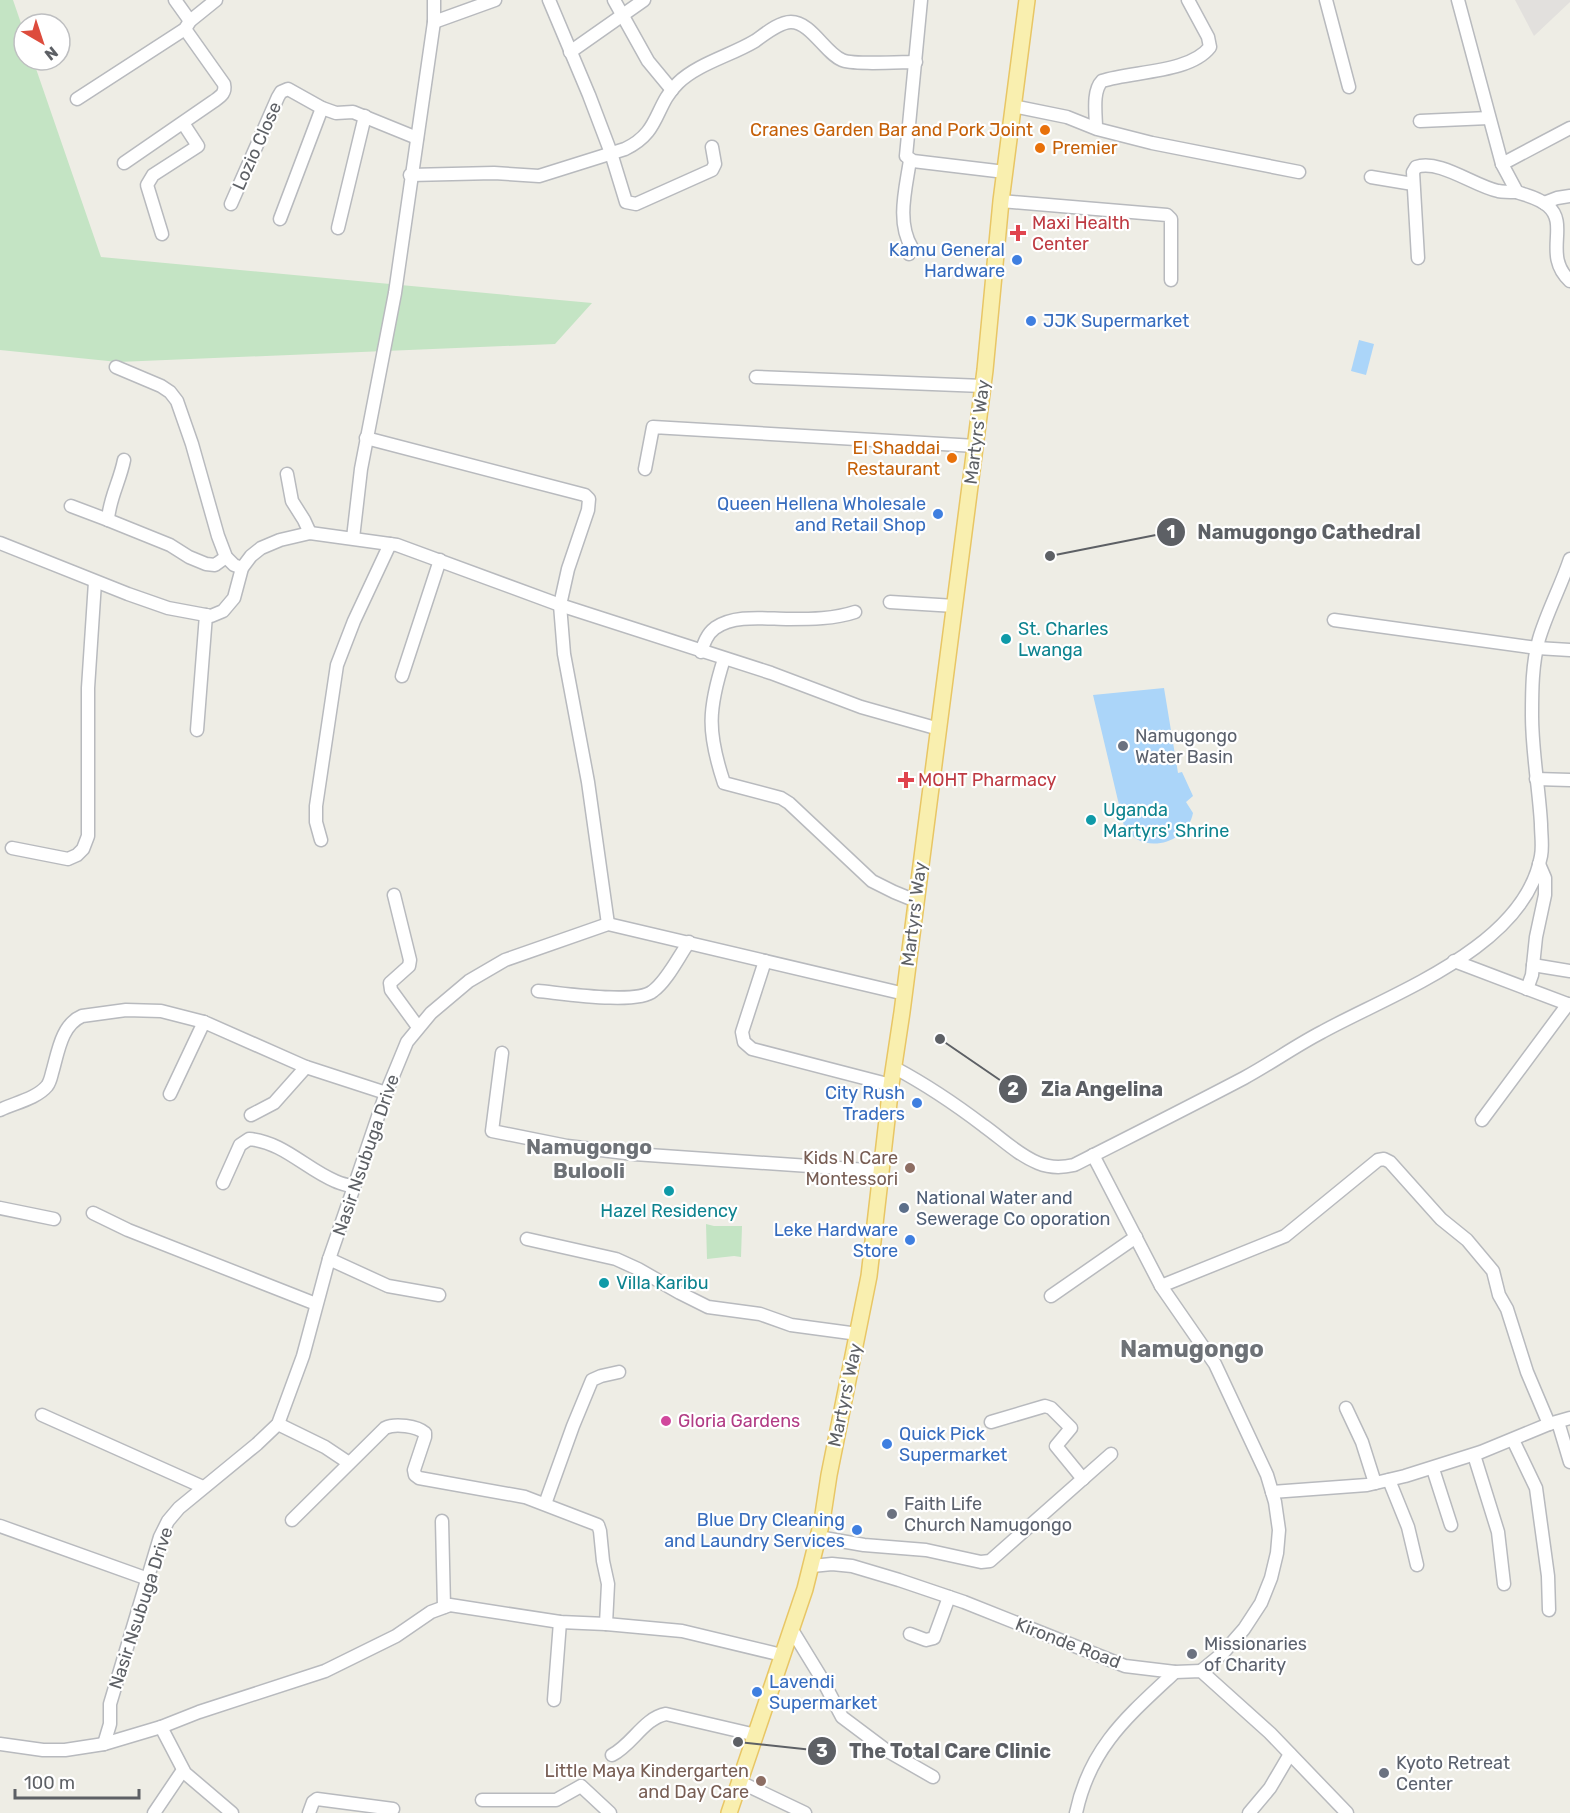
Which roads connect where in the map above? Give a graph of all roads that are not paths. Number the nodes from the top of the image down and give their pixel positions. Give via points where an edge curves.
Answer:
1 (175, 0) edge
2 (216, 0) edge
3 (434, 0) edge
4 (495, 0) edge
5 (549, 0) edge
6 (614, 0) edge
7 (644, 0) edge
8 (921, 0) edge
9 (1027, 0) edge
10 (1188, 0) edge
11 (1326, 0) edge
12 (1458, 0) edge
13 (622, 15) junction
14 (434, 22) junction
15 (187, 25) junction
16 (570, 52) junction
17 (916, 62) junction
18 (1349, 87) dead end
19 (672, 90) junction
20 (77, 99) dead end
21 (1013, 106) junction
22 (322, 108) junction
23 (365, 116) junction
24 (1489, 118) junction
25 (1420, 121) dead end
26 (183, 123) junction
27 (1096, 128) junction
28 (1570, 128) edge
29 (417, 138) junction
30 (712, 147) dead end
31 (610, 153) junction
32 (910, 160) junction
33 (124, 163) dead end
34 (1502, 164) junction
35 (1005, 172) junction
36 (1299, 172) dead end
37 (411, 175) junction
38 (1371, 177) dead end
39 (1413, 184) junction
40 (1517, 192) junction
41 (1570, 196) edge
42 (1001, 201) junction
43 (1544, 203) junction
44 (231, 204) dead end
45 (280, 219) dead end
46 (338, 228) dead end
47 (162, 234) dead end
48 (909, 254) dead end
49 (1418, 258) dead end
50 (1172, 280) dead end
51 (1570, 281) edge
52 (116, 367) dead end
53 (756, 377) dead end
54 (983, 386) junction
55 (366, 438) junction
56 (976, 446) junction
57 (124, 460) dead end
58 (645, 469) dead end
59 (287, 474) dead end
60 (71, 506) dead end
61 (108, 520) junction
62 (310, 533) junction
63 (353, 538) junction
64 (0, 543) edge
65 (390, 544) junction
66 (226, 557) junction
67 (1570, 559) edge
68 (440, 560) junction
69 (242, 568) junction
70 (95, 582) junction
71 (890, 602) dead end
72 (560, 605) junction
73 (955, 606) junction
74 (855, 612) dead end
75 (206, 615) junction
76 (1334, 620) dead end
77 (1537, 648) junction
78 (1570, 651) edge
79 (701, 652) junction
80 (724, 659) junction
81 (402, 676) dead end
82 (939, 729) junction
83 (197, 730) dead end
84 (1536, 780) junction
85 (1570, 780) edge
86 (321, 840) dead end
87 (12, 848) dead end
88 (1539, 864) junction
89 (394, 895) dead end
90 (916, 901) junction
91 (608, 924) junction
92 (689, 942) junction
93 (765, 961) junction
94 (1454, 961) junction
95 (1533, 965) junction
96 (1570, 971) edge
97 (1527, 989) junction
98 (538, 991) dead end
99 (905, 994) junction
100 (1569, 1004) edge
101 (204, 1022) junction
102 (418, 1028) junction
103 (502, 1053) dead end
104 (306, 1067) junction
105 (894, 1068) junction
106 (891, 1085) junction
107 (386, 1093) junction
108 (170, 1094) dead end
109 (0, 1110) edge
110 (251, 1115) dead end
111 (1482, 1120) dead end
112 (1093, 1155) junction
113 (882, 1171) junction
114 (223, 1184) dead end
115 (354, 1187) junction
116 (0, 1208) edge
117 (93, 1213) dead end
118 (54, 1219) dead end
119 (1136, 1236) junction
120 (527, 1239) dead end
121 (329, 1259) junction
122 (1161, 1286) junction
123 (439, 1295) dead end
124 (1051, 1296) dead end
125 (316, 1304) junction
126 (858, 1334) junction
127 (619, 1372) dead end
128 (1346, 1408) dead end
129 (42, 1415) dead end
130 (1559, 1421) edge
131 (991, 1422) dead end
132 (278, 1424) junction
133 (1513, 1440) junction
134 (1111, 1454) dead end
135 (1474, 1455) junction
136 (1570, 1462) edge
137 (349, 1463) junction
138 (1433, 1469) junction
139 (1083, 1479) junction
140 (1389, 1480) junction
141 (1375, 1483) junction
142 (203, 1487) junction
143 (1272, 1492) junction
144 (545, 1504) junction
145 (292, 1520) dead end
146 (442, 1521) dead end
147 (1451, 1524) dead end
148 (0, 1526) edge
149 (818, 1537) junction
150 (1417, 1565) dead end
151 (812, 1566) junction
152 (148, 1579) junction
153 (1504, 1584) dead end
154 (949, 1597) junction
155 (444, 1607) junction
156 (1549, 1610) dead end
157 (560, 1622) junction
158 (606, 1624) junction
159 (792, 1630) junction
160 (910, 1634) dead end
161 (782, 1655) junction
162 (1201, 1671) junction
163 (1175, 1672) junction
164 (554, 1700) dead end
165 (161, 1727) junction
166 (756, 1735) junction
167 (0, 1744) edge
168 (104, 1744) junction
169 (1290, 1754) junction
170 (612, 1755) dead end
171 (183, 1770) junction
172 (933, 1777) dead end
173 (740, 1782) junction
174 (482, 1800) dead end
175 (219, 1809) edge
176 (393, 1809) dead end
177 (154, 1813) edge
178 (232, 1813) edge
179 (309, 1813) edge
180 (610, 1813) edge
181 (729, 1813) edge
182 (805, 1813) edge
183 (1076, 1813) edge
184 (1249, 1813) edge
185 (1347, 1813) edge

1 - 15 street
2 - 15 street
3 - 14 street
4 - 14 street
5 - 16 street
6 - 13 street
7 - 13 street
8 - 17 street
9 - 21 main road, Martyrs' Way
10 - 27 street via 1210,47 1197,59 1183,64 1102,81 1096,94
11 - 18 street
12 - 24 street
13 - 16 street
13 - 19 street via 648,61
14 - 29 street
15 - 20 street
15 - 26 street via 225,89 223,95
16 - 31 street
17 - 19 street via 845,61 803,26 790,22 687,75
17 - 32 street via 905,152
19 - 31 street via 644,138
21 - 27 street via 1067,117
21 - 35 main road, Martyrs' Way
22 - 23 street
22 - 44 street, Lozio Close via 284,90
22 - 45 street
23 - 29 street
23 - 46 street
24 - 25 street
24 - 34 street
26 - 33 street
26 - 47 street via 198,146 153,175 147,185
27 - 36 street
28 - 34 street
29 - 37 street
30 - 31 street via 716,164 712,171 631,205 623,198
31 - 37 street via 538,176
32 - 35 street
32 - 48 street via 903,216 912,248
34 - 40 street
35 - 42 main road, Martyrs' Way
37 - 55 street via 394,293
38 - 39 street
39 - 40 street via 1416,167 1426,165 1497,191
39 - 49 street
40 - 43 street
41 - 43 street
42 - 50 street via 1167,215 1171,219
42 - 54 main road, Martyrs' Way
43 - 51 street via 1556,217 1557,264
52 - 66 street via 161,386 177,401
53 - 54 street
54 - 56 main road, Martyrs' Way
55 - 63 street
55 - 72 street via 588,496 588,510
56 - 58 street via 653,427
56 - 73 main road, Martyrs' Way
57 - 61 street
59 - 62 street via 292,501
60 - 61 street
61 - 66 street via 206,564
62 - 63 street
62 - 69 street via 261,548
63 - 65 street
64 - 70 street
65 - 68 street
65 - 86 street via 338,666 316,806
66 - 69 street
67 - 77 street
68 - 72 street
68 - 81 street
69 - 75 street via 228,606 219,614
70 - 75 street via 168,608
70 - 87 street via 88,688 88,836 83,849 68,859
71 - 73 street
72 - 79 street
72 - 91 street via 564,654 588,782
73 - 82 main road, Martyrs' Way
74 - 79 street via 731,621 709,633
75 - 83 street
76 - 77 street
77 - 78 street
77 - 84 street via 1532,717
79 - 80 street
80 - 82 street via 861,707
80 - 90 street via 710,718 715,756 724,783 789,802 872,881
82 - 90 main road, Martyrs' Way
84 - 85 street
84 - 88 street via 1542,850
88 - 94 street via 1514,912 1485,940
88 - 95 street via 1546,886
89 - 102 street via 410,960 409,966 390,983
90 - 99 main road, Martyrs' Way
91 - 92 street
91 - 102 street, Nasir Nsubuga Drive via 492,966 451,995
92 - 93 street
92 - 98 street via 659,986 641,997
93 - 99 street
93 - 106 street via 742,1032 746,1044 752,1049
94 - 97 street
94 - 112 street via 1246,1077
95 - 96 street
95 - 97 street
97 - 100 street
99 - 105 main road, Martyrs' Way
100 - 111 street
101 - 104 street
101 - 108 street
101 - 109 street via 145,1009 75,1019 67,1028 47,1086
102 - 107 street, Nasir Nsubuga Drive via 407,1042
103 - 113 street via 492,1131 634,1154
104 - 107 street
104 - 110 street via 274,1102
105 - 106 main road, Martyrs' Way
105 - 112 street via 940,1093 1036,1162 1063,1168
106 - 113 main road, Martyrs' Way
107 - 115 street, Nasir Nsubuga Drive
112 - 119 street
113 - 126 main road, Martyrs' Way
114 - 115 street via 240,1144 249,1139 275,1147 335,1181
115 - 121 street, Nasir Nsubuga Drive
116 - 118 street
117 - 125 street
119 - 122 street
119 - 124 street
120 - 126 street via 627,1264 708,1307 760,1314 791,1325
121 - 123 street via 388,1286
121 - 125 street, Nasir Nsubuga Drive
122 - 130 street via 1285,1236 1378,1160 1390,1162 1493,1271 1527,1372
122 - 143 street via 1215,1364
125 - 132 street, Nasir Nsubuga Drive via 303,1356
126 - 149 main road, Martyrs' Way
127 - 144 street via 592,1380
128 - 141 street
129 - 142 street
130 - 133 street
130 - 136 street
131 - 139 street via 1045,1406 1051,1408 1071,1428 1056,1446
132 - 137 street
132 - 142 street, Nasir Nsubuga Drive
133 - 135 street
133 - 156 street via 1536,1488
134 - 139 street
135 - 138 street
135 - 153 street via 1498,1532
137 - 144 street via 391,1425 421,1430 425,1437 414,1470 417,1477
137 - 145 street
138 - 140 street
138 - 147 street
139 - 149 street via 994,1559 985,1562 926,1550
140 - 141 street
140 - 150 street via 1408,1527
141 - 143 street
142 - 152 street, Nasir Nsubuga Drive via 168,1521
143 - 162 street via 1279,1530 1277,1553 1261,1603 1223,1653
144 - 158 street via 600,1528 608,1584
146 - 155 street
148 - 152 street
149 - 151 main road, Martyrs' Way
151 - 154 street, Kironde Road via 852,1566
151 - 159 main road, Martyrs' Way
152 - 168 street, Nasir Nsubuga Drive via 110,1704
154 - 160 street via 934,1638 926,1640
154 - 163 street, Kironde Road via 1125,1666
155 - 157 street
155 - 165 street via 325,1671
157 - 158 street
157 - 164 street
158 - 161 street via 682,1631
159 - 161 main road, Martyrs' Way
159 - 172 street via 842,1717 886,1750
161 - 166 main road, Martyrs' Way
162 - 163 street, Kironde Road
162 - 169 street
163 - 183 street via 1129,1714 1104,1744 1087,1775
165 - 168 street
165 - 171 street
166 - 170 street via 666,1714 653,1719
166 - 173 main road, Martyrs' Way
167 - 168 street via 65,1750
169 - 184 street
169 - 185 street
171 - 175 street
171 - 177 street
173 - 181 main road, Martyrs' Way
173 - 182 street
174 - 180 street via 556,1800 581,1786
175 - 178 street
176 - 179 street via 317,1799

